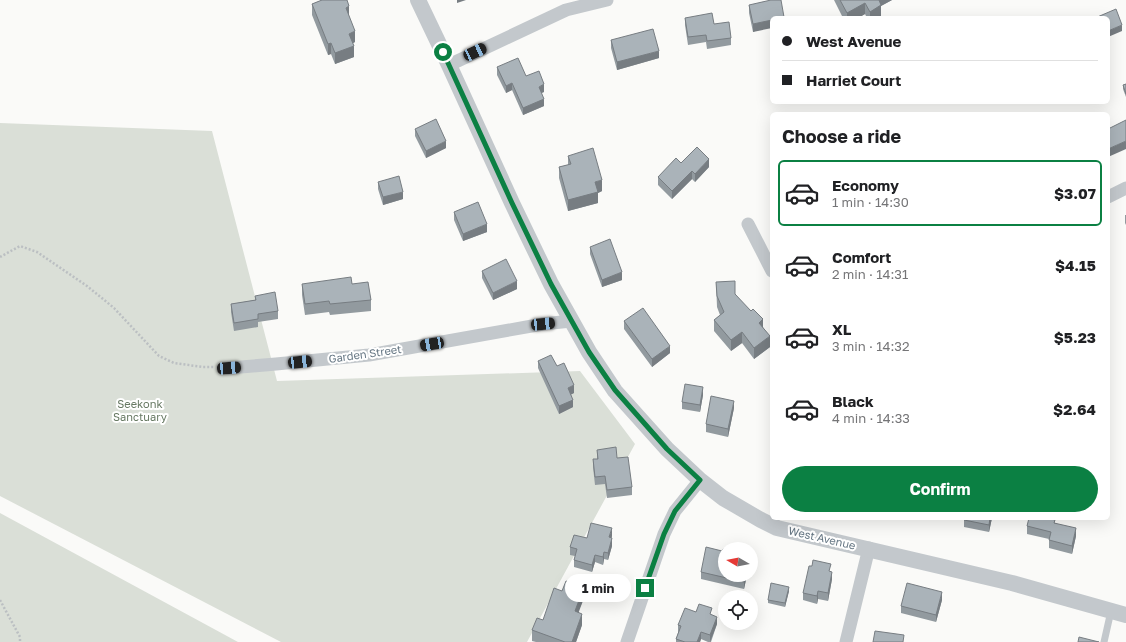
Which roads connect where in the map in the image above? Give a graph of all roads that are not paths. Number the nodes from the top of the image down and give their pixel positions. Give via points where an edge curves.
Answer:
1 (418, 0) edge
2 (607, 0) edge
3 (449, 65) junction
4 (1126, 188) edge
5 (1110, 196) edge
6 (748, 224) dead end
7 (770, 267) edge
8 (571, 321) junction
9 (229, 368) road end
10 (700, 480) junction
11 (869, 548) junction
12 (1119, 613) edge
13 (626, 642) edge
14 (846, 642) edge
15 (1104, 642) edge

1 - 3 street, West Avenue
2 - 3 street via 566,10
3 - 8 street, West Avenue via 512,203
4 - 5 street
6 - 7 street
8 - 9 street, Garden Street via 370,355
8 - 10 street, West Avenue via 615,390 667,449
10 - 11 street, West Avenue via 723,498 777,528
10 - 13 street via 675,511 664,534
11 - 12 street, West Avenue via 1012,583
11 - 14 street
12 - 15 lane

